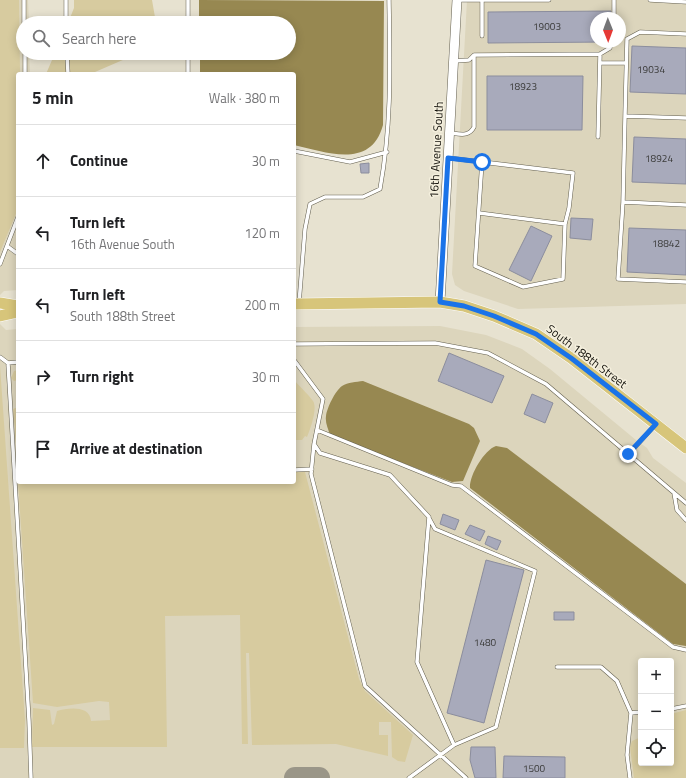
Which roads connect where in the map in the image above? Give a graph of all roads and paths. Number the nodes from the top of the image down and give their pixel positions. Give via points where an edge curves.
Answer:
1 (24, 0) edge
2 (66, 0) edge
3 (188, 0) edge
4 (389, 0) edge
5 (457, 0) edge
6 (482, 0) edge
7 (549, 0) edge
8 (614, 0) edge
9 (650, 0) edge
10 (657, 0) edge
11 (686, 2) edge
12 (614, 12) edge
13 (24, 16) edge
14 (66, 16) edge
15 (188, 16) edge
16 (686, 34) edge
17 (482, 36) dead end
18 (610, 48) edge
19 (600, 54) junction
20 (474, 55) junction
21 (25, 60) edge
22 (67, 60) edge
23 (188, 60) edge
24 (453, 62) junction
25 (626, 62) junction
26 (600, 63) junction
27 (25, 72) edge
28 (68, 72) edge
29 (188, 72) edge
30 (625, 116) junction
31 (686, 118) edge
32 (449, 133) junction
33 (598, 137) dead end
34 (296, 151) edge
35 (387, 152) junction
36 (448, 158) junction
37 (482, 162) junction
38 (623, 202) junction
39 (686, 205) edge
40 (479, 213) junction
41 (16, 222) edge
42 (565, 224) junction
43 (7, 246) junction
44 (16, 253) edge
45 (0, 264) edge
46 (686, 282) edge
47 (440, 302) junction
48 (0, 303) edge
49 (297, 304) edge
50 (16, 306) edge
51 (16, 312) edge
52 (0, 316) edge
53 (296, 344) edge
54 (0, 357) edge
55 (16, 362) edge
56 (8, 363) junction
57 (296, 363) edge
58 (656, 424) junction
59 (317, 430) junction
60 (314, 444) junction
61 (686, 448) edge
62 (628, 454) junction
63 (312, 469) junction
64 (296, 470) edge
65 (674, 492) junction
66 (686, 503) edge
67 (429, 517) junction
68 (686, 520) edge
69 (686, 650) edge
70 (557, 667) dead end
71 (686, 706) edge
72 (674, 708) edge
73 (638, 713) edge
74 (631, 714) junction
75 (454, 745) junction
76 (441, 755) junction
77 (31, 778) edge
78 (409, 778) edge
79 (466, 778) edge
80 (630, 778) edge

1 - 13 lane
2 - 14 lane
3 - 15 lane
4 - 35 lane via 391,96
5 - 6 lane
5 - 24 street, 16th Avenue South
6 - 7 lane
6 - 17 lane
8 - 12 lane
9 - 10 lane
10 - 11 lane
16 - 25 lane via 640,32 627,39
18 - 19 lane
19 - 20 lane
19 - 26 lane
20 - 24 lane via 468,60
20 - 32 lane via 474,127 467,134
21 - 27 lane
22 - 28 lane
23 - 29 lane
24 - 32 street, 16th Avenue South
25 - 26 lane
25 - 30 lane
26 - 33 lane
30 - 31 lane
30 - 38 lane
32 - 36 street, 16th Avenue South
34 - 35 lane via 350,162
35 - 49 lane via 380,189 363,196 325,197 310,204
36 - 37 lane
36 - 47 street, 16th Avenue South
37 - 40 lane
37 - 42 lane via 573,173
38 - 39 lane
38 - 46 lane via 618,279
40 - 42 lane
40 - 42 lane via 475,266 523,287 563,279
41 - 43 lane
43 - 44 lane
43 - 45 lane
47 - 49 main road, South 188th Street
47 - 58 main road, South 188th Street via 464,306 494,316 536,334
48 - 50 main road
51 - 52 main road
53 - 62 lane via 435,343 488,352 546,384
54 - 56 lane
55 - 56 lane
56 - 77 lane via 30,721
57 - 59 lane via 323,399
58 - 61 main road, South 188th Street
58 - 62 lane
59 - 60 lane
59 - 69 lane via 462,486 673,647
60 - 63 lane
60 - 67 lane via 320,453 390,475
62 - 65 lane
63 - 64 lane
63 - 76 lane via 311,474 365,686
65 - 66 lane
65 - 68 lane via 677,510
67 - 75 lane via 417,662
67 - 75 lane via 435,529 535,571 496,727
70 - 74 lane via 601,667 617,681
71 - 72 lane
73 - 74 lane
74 - 80 lane via 627,755
75 - 76 lane
76 - 78 lane
76 - 79 lane

